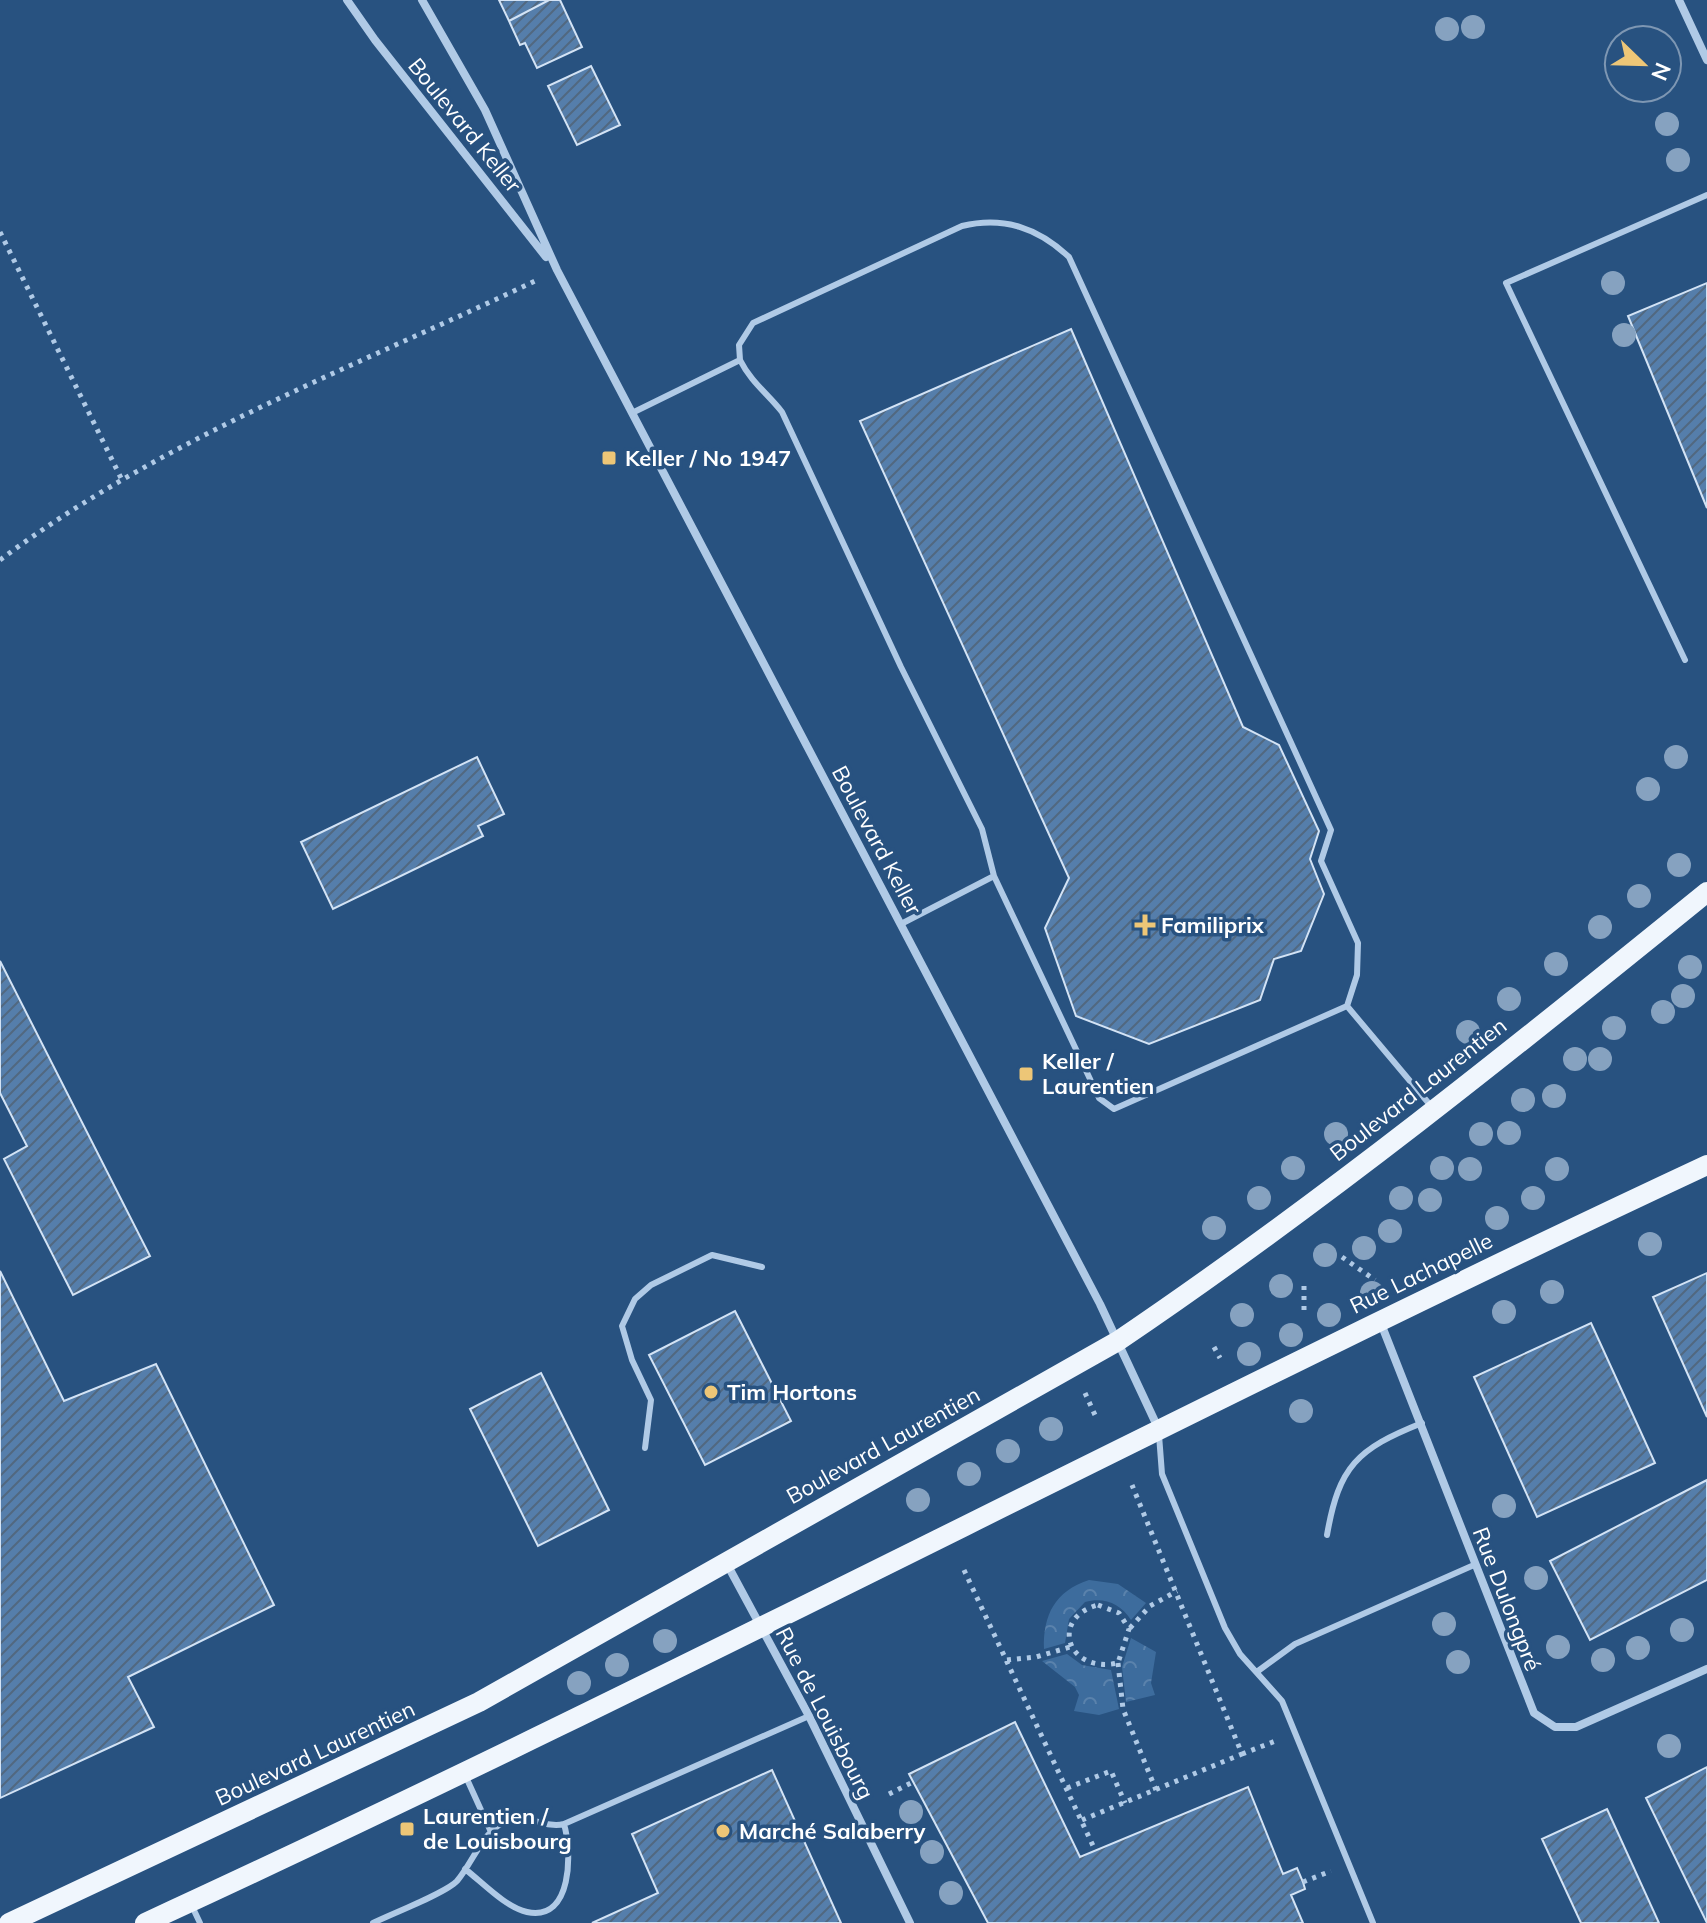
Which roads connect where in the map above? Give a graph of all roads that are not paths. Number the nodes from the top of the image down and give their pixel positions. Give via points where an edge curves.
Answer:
1 (347, 0) edge
2 (422, 0) edge
3 (1679, 0) edge
4 (1707, 60) edge
5 (1707, 195) edge
6 (557, 270) junction
7 (740, 360) junction
8 (632, 413) junction
9 (1685, 660) dead end
10 (994, 876) junction
11 (1707, 892) edge
12 (901, 924) junction
13 (1347, 1006) junction
14 (1433, 1109) junction
15 (1707, 1165) edge
16 (762, 1267) dead end
17 (1380, 1320) junction
18 (1118, 1341) junction
19 (1422, 1423) junction
20 (1159, 1431) junction
21 (645, 1448) dead end
22 (1327, 1535) dead end
23 (726, 1564) junction
24 (1474, 1565) junction
25 (762, 1629) junction
26 (1707, 1669) edge
27 (1258, 1671) junction
28 (809, 1716) junction
29 (463, 1771) junction
30 (564, 1824) junction
31 (491, 1832) junction
32 (465, 1869) junction
33 (190, 1902) junction
34 (9, 1923) edge
35 (145, 1923) edge
36 (200, 1923) edge
37 (373, 1923) edge
38 (910, 1923) edge
39 (1373, 1923) edge

1 - 6 street, Boulevard Keller
2 - 6 street, Boulevard Keller via 485,110
3 - 4 street
5 - 9 lane via 1506,283
6 - 8 street, Boulevard Keller
7 - 8 lane
7 - 10 lane via 782,412 982,829
7 - 13 lane via 739,345 753,323 962,226 983,221 1025,228 1052,241 1069,257 1331,830 1321,861 1358,943
8 - 12 street, Boulevard Keller
10 - 12 lane
10 - 13 lane via 1099,1098 1114,1109
11 - 14 main road, Boulevard Laurentien
12 - 18 street, Boulevard Keller
13 - 14 lane
14 - 18 main road, Boulevard Laurentien via 1190,1293
15 - 17 main road, Rue Lachapelle
16 - 21 lane via 712,1255 651,1285 627,1311 624,1338 651,1400
17 - 19 street, Rue Dulongpré
17 - 20 main road, Rue Lachapelle
18 - 20 street, Boulevard Keller
18 - 23 main road, Boulevard Laurentien
19 - 22 lane via 1385,1438 1354,1460 1336,1493
19 - 24 street, Rue Dulongpré
20 - 25 main road
20 - 27 lane via 1162,1474 1234,1646
23 - 25 street, Rue de Louisbourg
23 - 34 main road, Boulevard Laurentien via 479,1702
24 - 26 street, Rue Dulongpré via 1526,1698 1534,1713 1555,1727 1595,1721
24 - 27 lane via 1295,1644
25 - 28 street, Rue de Louisbourg
25 - 29 main road
27 - 39 lane via 1282,1701
28 - 30 lane
28 - 38 street, Rue de Louisbourg
29 - 31 lane
29 - 33 main road
30 - 31 lane via 553,1827 512,1818
30 - 32 lane via 571,1852 567,1879 561,1895 546,1909 536,1913 516,1908
31 - 32 lane
32 - 37 lane via 455,1883
33 - 35 main road
33 - 36 lane

